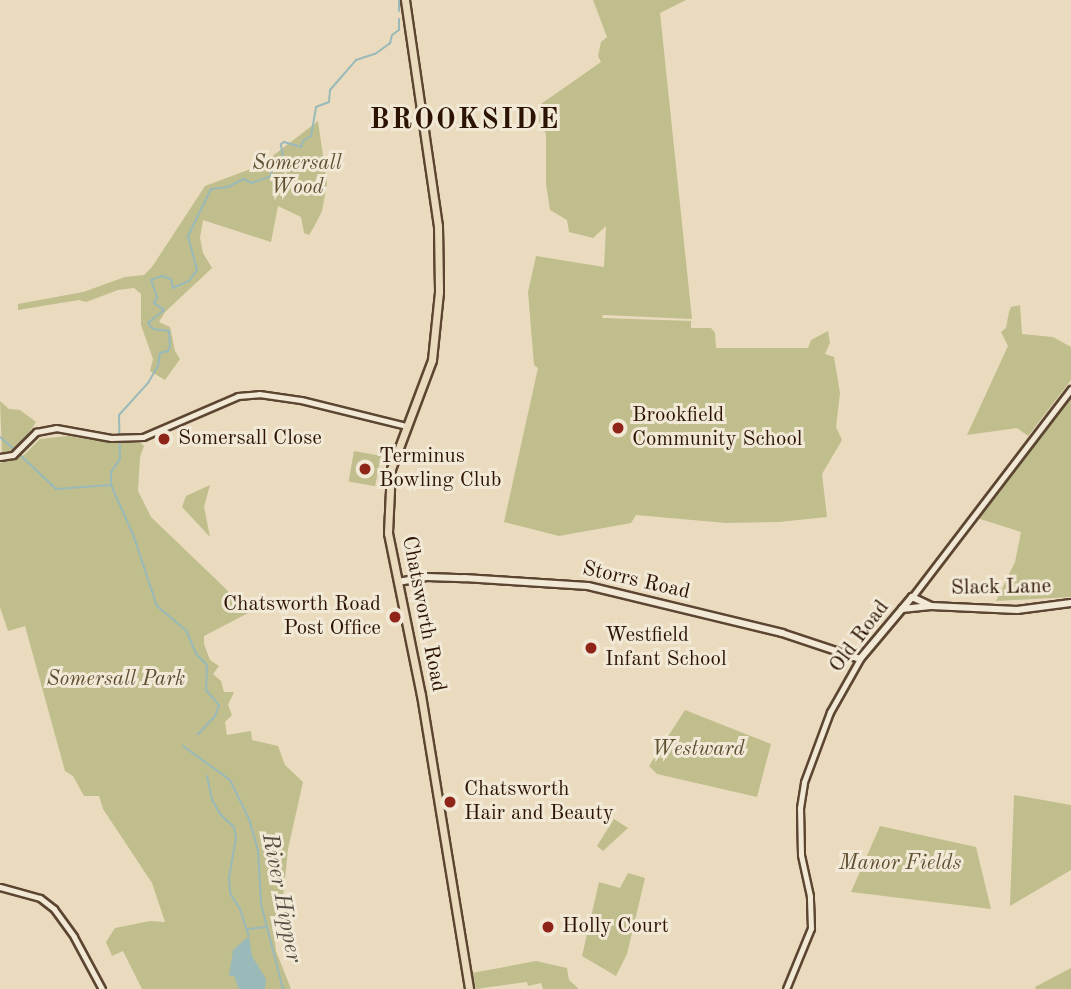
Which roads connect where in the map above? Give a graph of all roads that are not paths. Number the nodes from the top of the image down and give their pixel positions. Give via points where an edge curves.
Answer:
1 (405, 0) edge
2 (1071, 389) edge
3 (406, 426) junction
4 (0, 457) edge
5 (398, 582) junction
6 (912, 597) junction
7 (1071, 603) edge
8 (931, 606) junction
9 (902, 609) junction
10 (860, 659) junction
11 (0, 887) edge
12 (102, 989) edge
13 (469, 989) edge
14 (786, 989) edge

1 - 3 highway, Chatsworth Road via 440,264 432,360
2 - 6 street, Old Road
3 - 4 street via 259,394 238,396 149,436 111,438 56,428 36,432 13,455
3 - 5 highway, Chatsworth Road via 391,469 389,494 390,550
5 - 10 main road, Storrs Road via 464,578 589,586 782,633
5 - 13 highway, Chatsworth Road
6 - 8 main road, Slack Lane
6 - 9 main road, Old Road
7 - 8 main road, Slack Lane via 1017,610
8 - 9 main road, Slack Lane
9 - 10 main road, Old Road
10 - 14 street, Old Road via 830,712 804,782 802,855 811,928
11 - 12 street via 40,898 54,909

